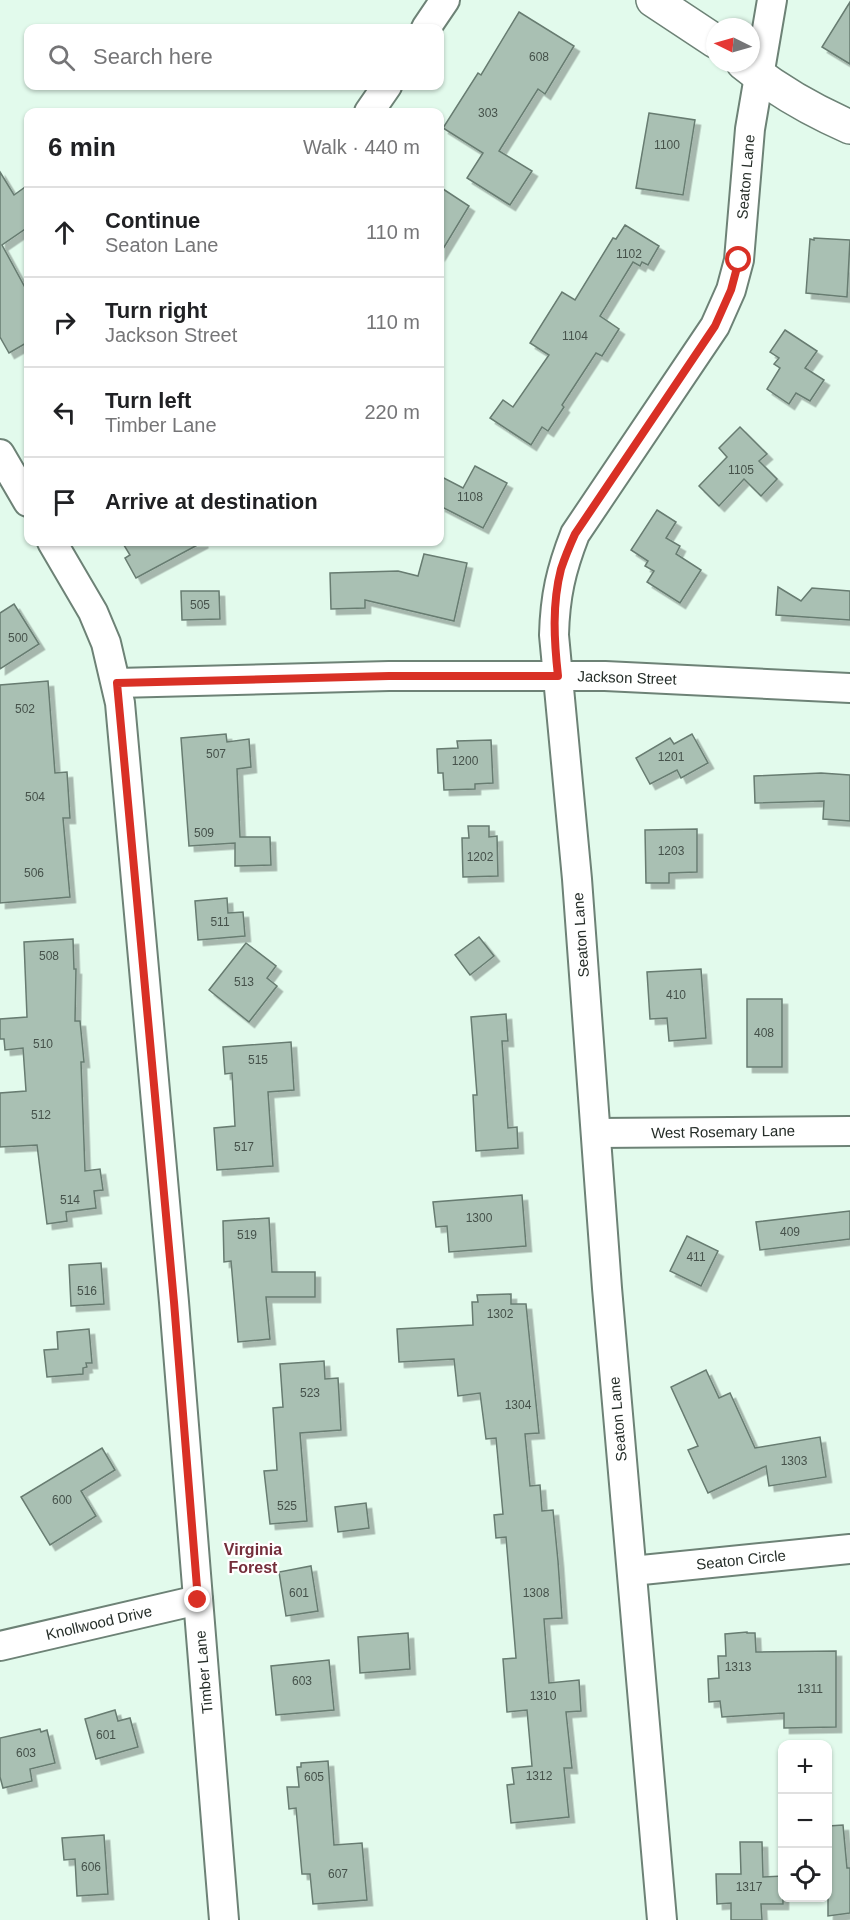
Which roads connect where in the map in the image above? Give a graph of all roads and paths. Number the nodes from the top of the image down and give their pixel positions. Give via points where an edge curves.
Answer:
1 (445, 0) edge
2 (653, 0) edge
3 (772, 0) edge
4 (429, 24) edge
5 (706, 35) edge
6 (760, 39) edge
7 (751, 72) edge
8 (756, 72) edge
9 (384, 90) edge
10 (372, 108) edge
11 (850, 127) edge
12 (4, 469) edge
13 (24, 496) edge
14 (54, 546) edge
15 (558, 676) junction
16 (117, 683) junction
17 (850, 688) edge
18 (850, 1131) edge
19 (596, 1133) junction
20 (850, 1549) edge
21 (632, 1570) junction
22 (198, 1600) junction
23 (0, 1647) edge
24 (224, 1920) edge
25 (662, 1920) edge

1 - 4 street
2 - 5 street
3 - 6 street, Seaton Lane
7 - 15 street, Seaton Lane via 739,260 731,290 715,326 575,534 561,568 555,605
8 - 11 street via 818,113
9 - 10 street
12 - 13 street
14 - 16 street, Timber Lane via 93,612
15 - 16 street, Jackson Street
15 - 17 street, Jackson Street
15 - 19 street, Seaton Lane
16 - 22 street, Timber Lane
18 - 19 street, West Rosemary Lane
19 - 21 street, Seaton Lane
20 - 21 street, Seaton Circle
21 - 25 street, Seaton Lane
22 - 23 street, Knollwood Drive
22 - 24 street, Timber Lane

